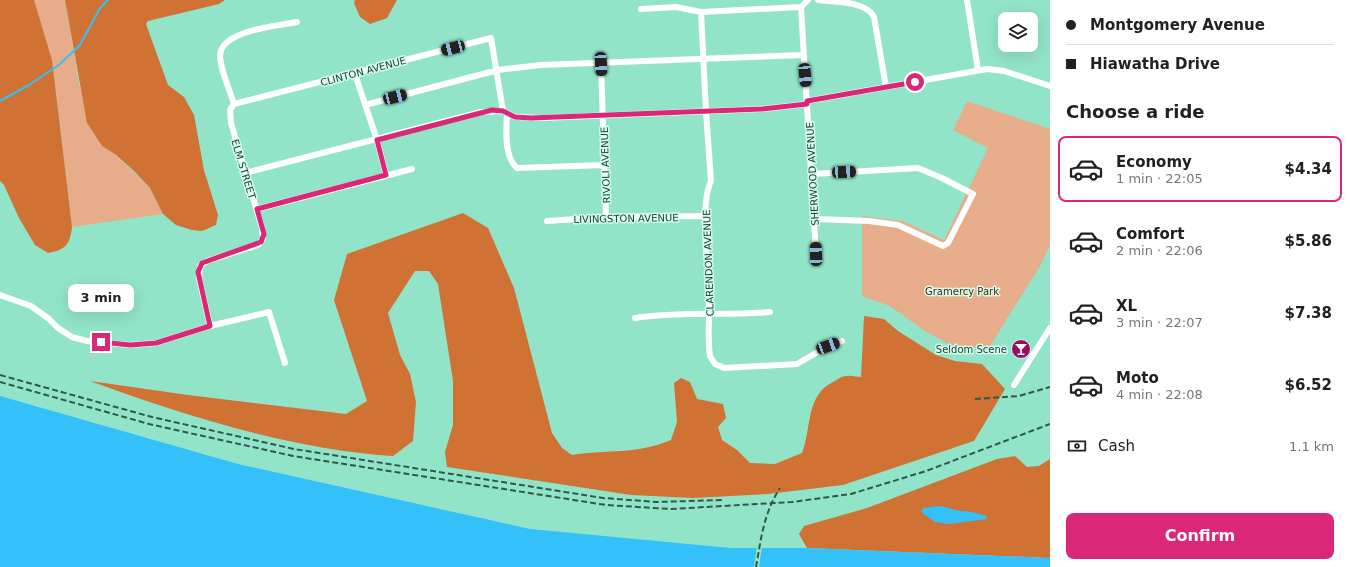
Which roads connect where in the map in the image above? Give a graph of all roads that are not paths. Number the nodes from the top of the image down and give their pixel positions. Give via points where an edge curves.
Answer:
1 (808, 0) edge
2 (818, 0) edge
3 (967, 0) edge
4 (801, 7) junction
5 (641, 9) dead end
6 (701, 12) junction
7 (297, 22) dead end
8 (804, 55) junction
9 (703, 59) junction
10 (601, 64) junction
11 (498, 70) junction
12 (978, 70) junction
13 (355, 74) junction
14 (1050, 86) edge
15 (886, 87) junction
16 (807, 102) junction
17 (234, 104) junction
18 (365, 105) junction
19 (706, 111) junction
20 (505, 112) junction
21 (604, 115) junction
22 (377, 140) junction
23 (605, 165) junction
24 (412, 169) dead end
25 (246, 173) junction
26 (813, 174) junction
27 (386, 175) junction
28 (257, 209) junction
29 (705, 216) junction
30 (606, 217) junction
31 (815, 219) junction
32 (547, 220) dead end
33 (816, 254) dead end
34 (0, 295) edge
35 (770, 312) dead end
36 (710, 314) junction
37 (635, 318) dead end
38 (210, 326) junction
39 (1050, 328) edge
40 (842, 341) dead end
41 (285, 363) dead end
42 (1014, 385) dead end

1 - 4 street
2 - 15 street via 860,5 869,9 874,17
3 - 12 street
4 - 6 street
4 - 8 street, SHERWOOD AVENUE
5 - 6 street via 676,7
6 - 9 street, CLARENDON AVENUE
7 - 17 street via 242,33 223,46 220,56
8 - 9 street
8 - 16 street, SHERWOOD AVENUE
9 - 10 street
9 - 19 street, CLARENDON AVENUE
10 - 11 street via 540,65
10 - 21 street, RIVOLI AVENUE
11 - 13 street, CLINTON AVENUE via 492,38
11 - 18 street
11 - 20 street
12 - 14 street via 1004,71
12 - 15 street
13 - 17 street, CLINTON AVENUE
13 - 18 street
15 - 16 street
16 - 19 street via 762,109
16 - 26 street, SHERWOOD AVENUE
17 - 25 street, ELM STREET via 230,110 231,123
18 - 22 street
19 - 21 street
19 - 29 street, CLARENDON AVENUE via 711,181 707,189
20 - 21 street via 521,118
20 - 22 street via 481,112
20 - 23 street via 506,136 512,163 517,168
21 - 23 street, RIVOLI AVENUE
22 - 25 street
22 - 27 street
23 - 30 street, RIVOLI AVENUE
24 - 27 street
25 - 28 street, ELM STREET
26 - 31 street, SHERWOOD AVENUE
26 - 31 street via 918,168 973,194 948,244 943,246 898,225
27 - 28 street
28 - 38 street, ELM STREET via 264,234 258,245 207,261 200,266 199,278
29 - 30 street, LIVINGSTON AVENUE
29 - 36 street, CLARENDON AVENUE
30 - 32 street, LIVINGSTON AVENUE
31 - 33 street, SHERWOOD AVENUE
34 - 38 street via 31,306 65,334 87,341 144,344
35 - 36 street
36 - 37 street via 660,314
36 - 40 street, CLARENDON AVENUE via 710,356 719,367 797,364
38 - 41 street via 269,312
39 - 42 street

